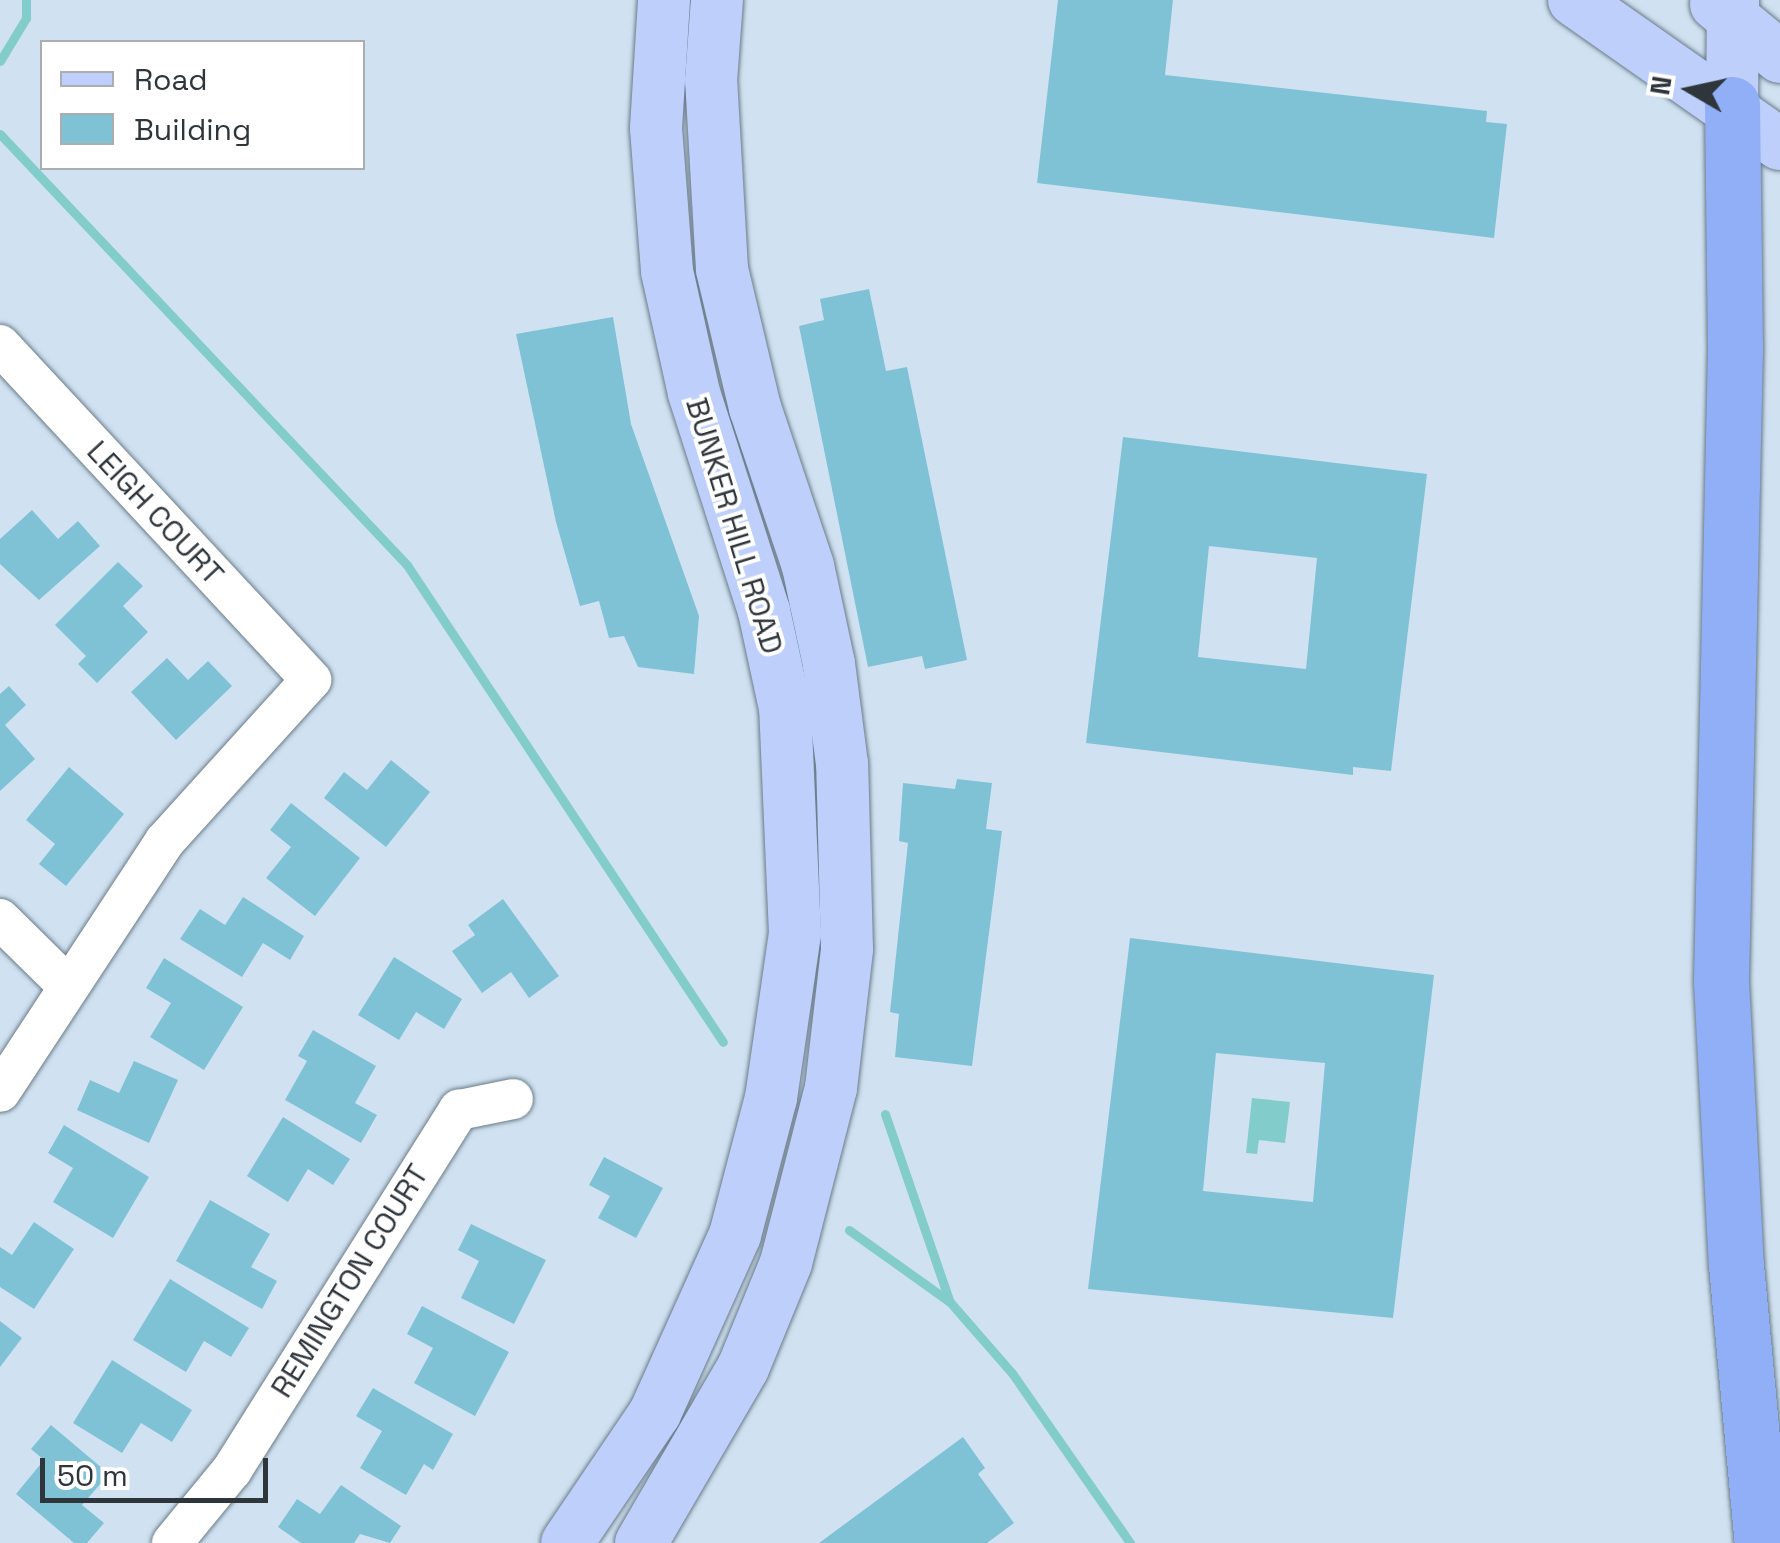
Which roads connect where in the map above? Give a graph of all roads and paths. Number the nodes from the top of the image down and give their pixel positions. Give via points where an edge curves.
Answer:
1 (664, 0) edge
2 (718, 0) edge
3 (1574, 0) edge
4 (1726, 5) edge
5 (1780, 57) edge
6 (1732, 104) junction
7 (1780, 144) edge
8 (722, 269) junction
9 (668, 271) junction
10 (0, 345) edge
11 (810, 706) junction
12 (0, 919) edge
13 (66, 984) junction
14 (0, 1092) edge
15 (514, 1099) dead end
16 (172, 1543) edge
17 (567, 1543) edge
18 (641, 1543) edge
19 (1762, 1543) edge

1 - 9 main road, BUNKER HILL ROAD via 656,128
2 - 8 main road, BUNKER HILL ROAD via 711,81
3 - 6 main road
4 - 5 main road
4 - 6 main road
6 - 7 main road
6 - 19 highway via 1735,349 1721,981 1736,1265
8 - 9 main road
8 - 11 main road, BUNKER HILL ROAD via 755,408 808,566
9 - 11 main road, BUNKER HILL ROAD via 694,392 759,592
10 - 13 street, LEIGH COURT via 311,680 165,842
11 - 17 main road, BUNKER HILL ROAD via 794,934 771,1098 750,1182 704,1316 654,1413
11 - 18 main road, BUNKER HILL ROAD via 847,856 846,950 817,1160 786,1263 743,1368
12 - 13 street
13 - 14 street
15 - 16 street, REMINGTON COURT via 459,1110 232,1470

